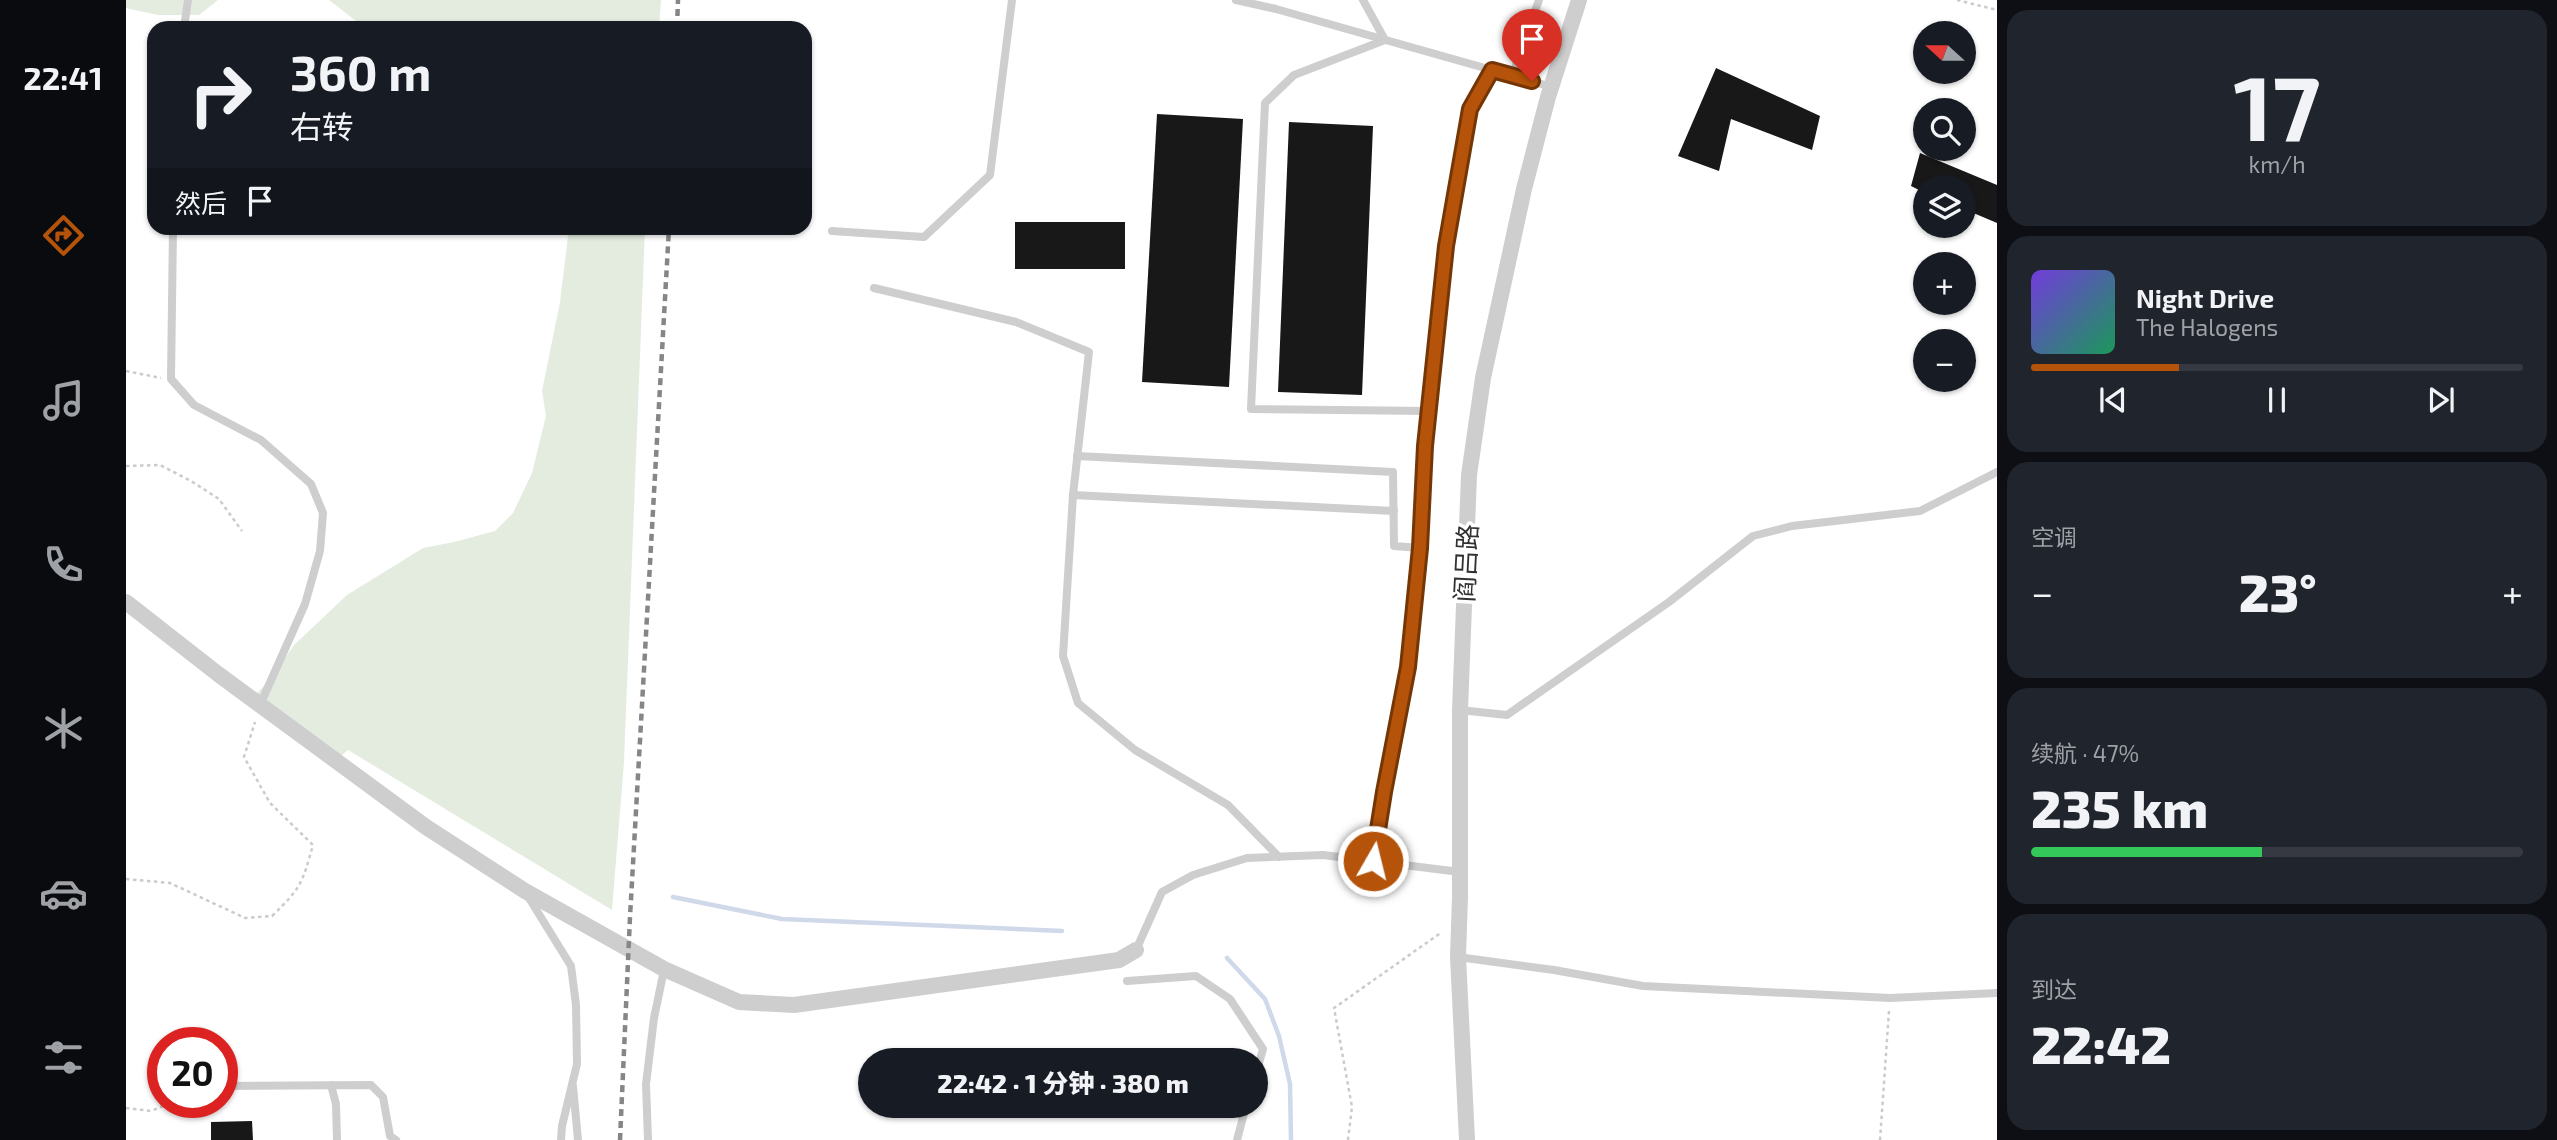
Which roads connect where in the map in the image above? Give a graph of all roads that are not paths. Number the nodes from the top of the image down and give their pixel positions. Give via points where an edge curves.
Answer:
1 (188, 0) edge
2 (1012, 0) edge
3 (1236, 0) edge
4 (1363, 0) edge
5 (1539, 0) edge
6 (1579, 0) edge
7 (185, 21) edge
8 (1385, 40) junction
9 (1492, 70) junction
10 (1512, 76) junction
11 (1552, 87) junction
12 (832, 231) dead end
13 (175, 235) edge
14 (874, 288) dead end
15 (1429, 411) junction
16 (1077, 456) junction
17 (1997, 472) edge
18 (1073, 495) junction
19 (1394, 512) junction
20 (1420, 548) junction
21 (126, 602) edge
22 (260, 705) junction
23 (1460, 710) junction
24 (1279, 857) junction
25 (1373, 861) junction
26 (1460, 872) junction
27 (525, 891) junction
28 (1136, 950) joint
29 (1458, 957) junction
30 (664, 969) junction
31 (1127, 981) dead end
32 (1997, 993) edge
33 (1261, 1048) edge
34 (572, 1083) junction
35 (331, 1085) junction
36 (238, 1086) edge
37 (1243, 1118) edge
38 (562, 1126) junction
39 (337, 1140) edge
40 (396, 1140) edge
41 (553, 1140) edge
42 (561, 1140) edge
43 (578, 1140) edge
44 (648, 1140) edge
45 (1237, 1140) edge
46 (1467, 1140) edge

1 - 7 lane
2 - 12 lane via 990,175 924,237
3 - 8 lane
4 - 8 lane
5 - 10 lane
6 - 11 street, 阎吕路
8 - 9 lane
8 - 15 lane via 1294,75 1265,103 1251,409
9 - 10 lane
9 - 15 lane via 1470,109 1446,246
10 - 11 lane
11 - 23 street, 阎吕路 via 1524,188 1483,378 1469,475
13 - 22 lane via 171,379 194,405 261,440 311,484 323,513 320,551 305,604
14 - 16 lane via 1016,322 1089,352
15 - 20 lane
16 - 18 lane
16 - 19 lane via 1393,472
17 - 23 lane via 1920,511 1792,526 1753,536 1669,603 1507,715
18 - 19 lane
18 - 24 lane via 1063,656 1078,704 1135,751 1228,805
19 - 20 lane via 1394,546
20 - 25 lane via 1408,667
21 - 22 street
22 - 27 street via 426,827
23 - 26 street, 阎吕路
24 - 25 lane via 1324,855
24 - 28 lane via 1247,858 1194,874 1161,892
25 - 26 lane
26 - 29 street, 阎吕路
27 - 30 street
27 - 34 lane via 571,966 577,1041
28 - 30 street via 1119,960 794,1005 739,1002
29 - 32 lane via 1643,986 1890,998
29 - 46 street, 阎吕路
30 - 44 lane via 646,1084
31 - 33 lane via 1196,976 1230,999
34 - 38 lane
34 - 43 lane
35 - 36 lane
35 - 39 lane
35 - 40 lane via 371,1085 383,1097 390,1136
37 - 45 lane
38 - 41 lane
38 - 42 lane

